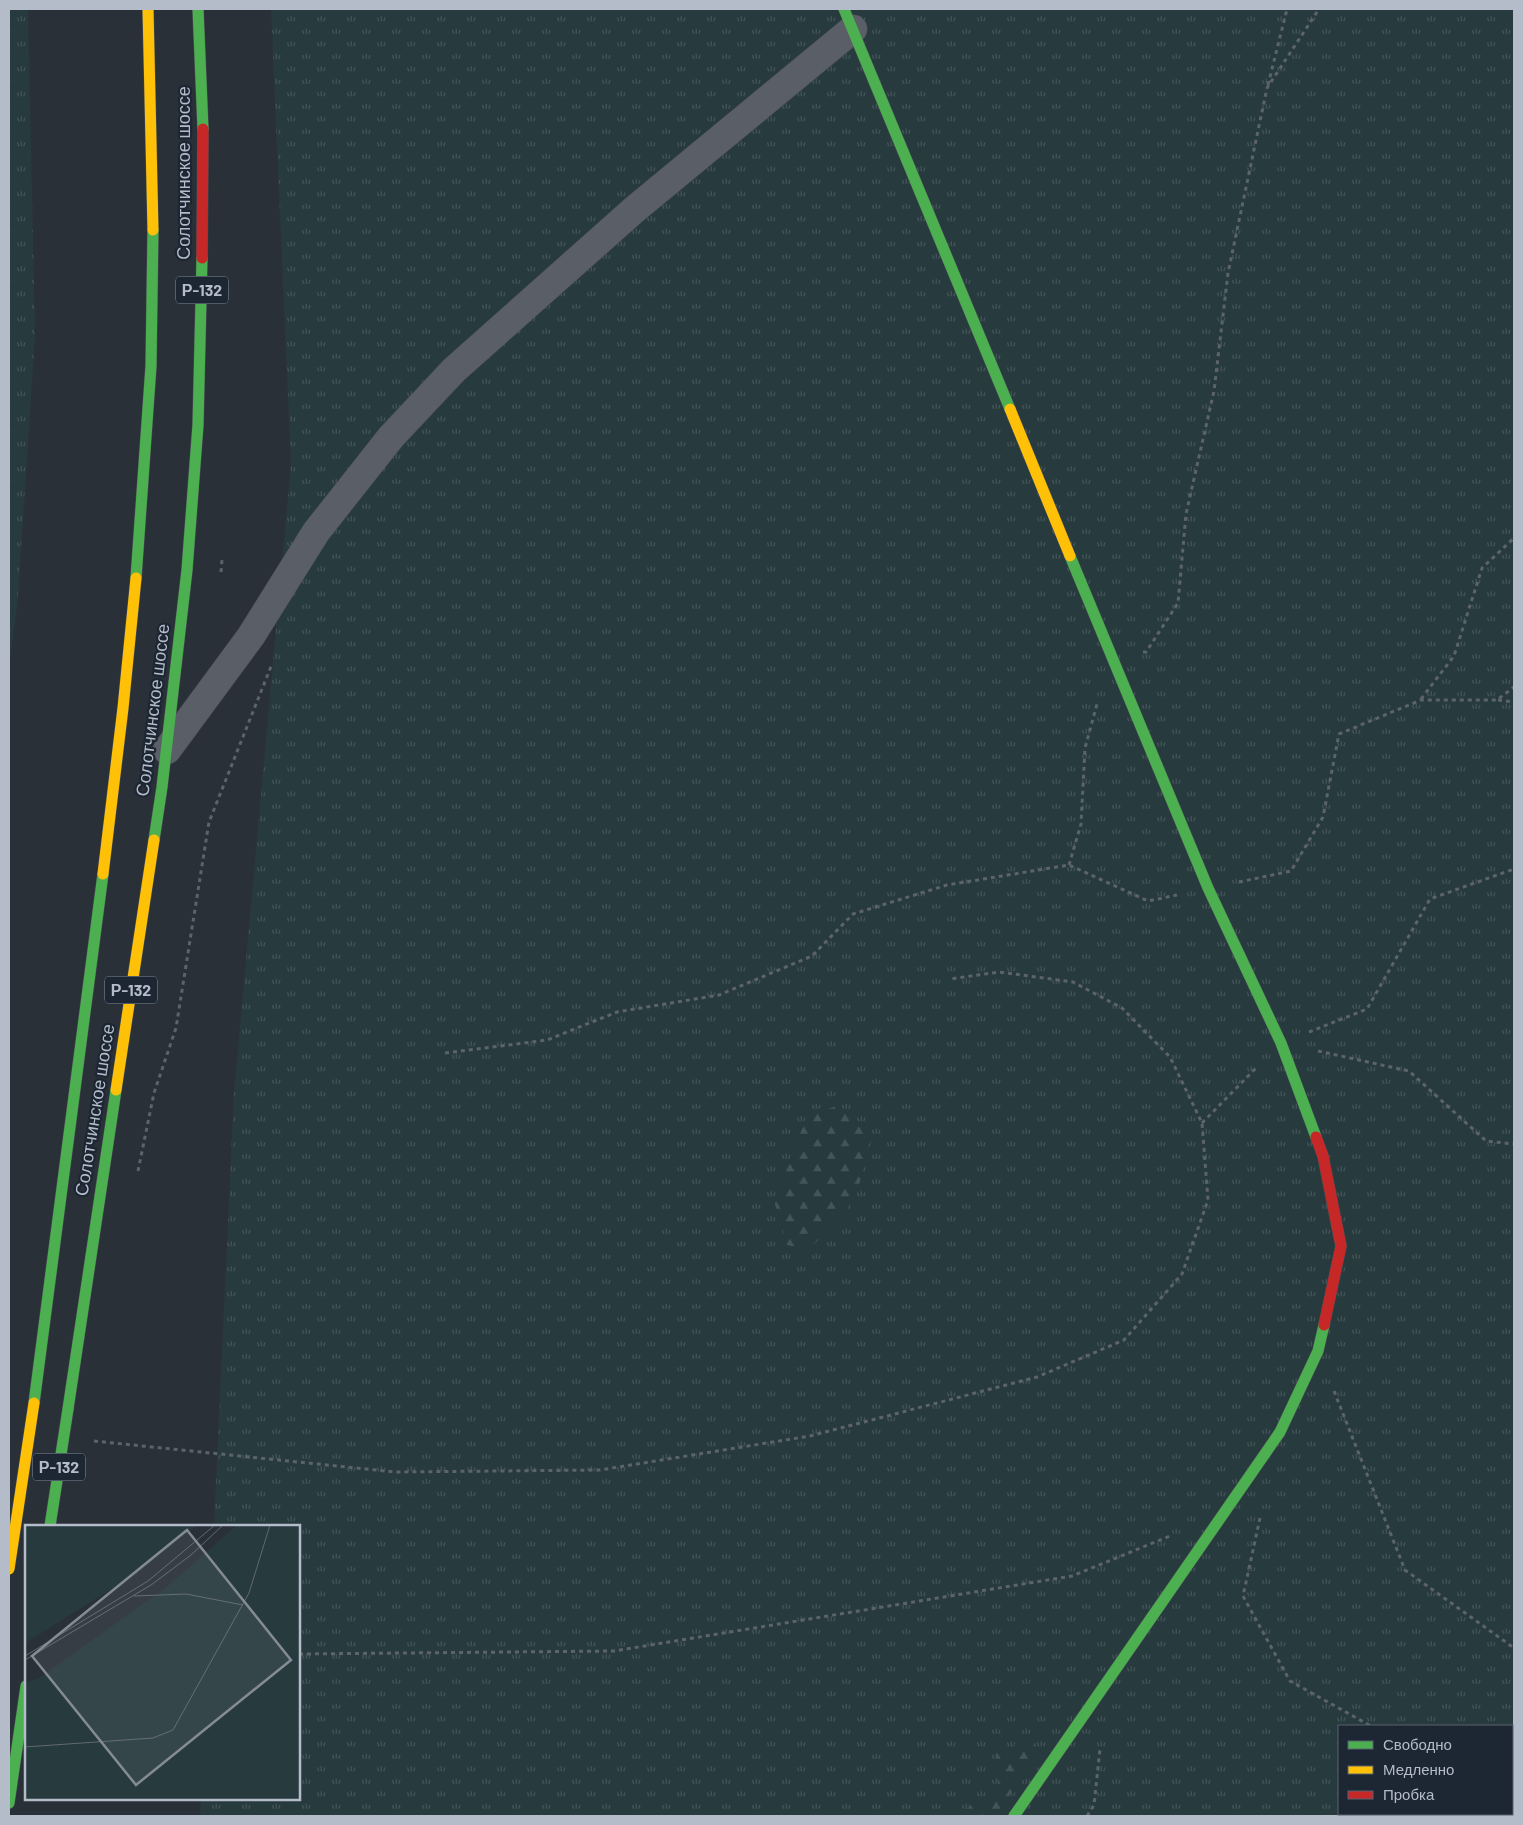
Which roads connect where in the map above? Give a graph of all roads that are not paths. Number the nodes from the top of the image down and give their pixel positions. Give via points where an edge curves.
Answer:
1 (148, 9) edge
2 (198, 9) edge
3 (849, 19) edge
4 (167, 750) junction
5 (50, 1525) edge
6 (9, 1569) edge
7 (25, 1693) edge
8 (9, 1803) edge
9 (1014, 1816) edge

1 - 6 main road, Солотчинское шоссе / Р-132, bridge via 151,323 149,414 137,568 116,779 34,1404
2 - 4 main road, Солотчинское шоссе / Р-132 via 203,150 198,425
3 - 4 street via 462,364 391,437 316,532 251,636
3 - 9 main road via 1208,888 1281,1043 1323,1156 1341,1246 1318,1351 1280,1432
4 - 5 main road, Солотчинское шоссе / Р-132, bridge
7 - 8 main road

